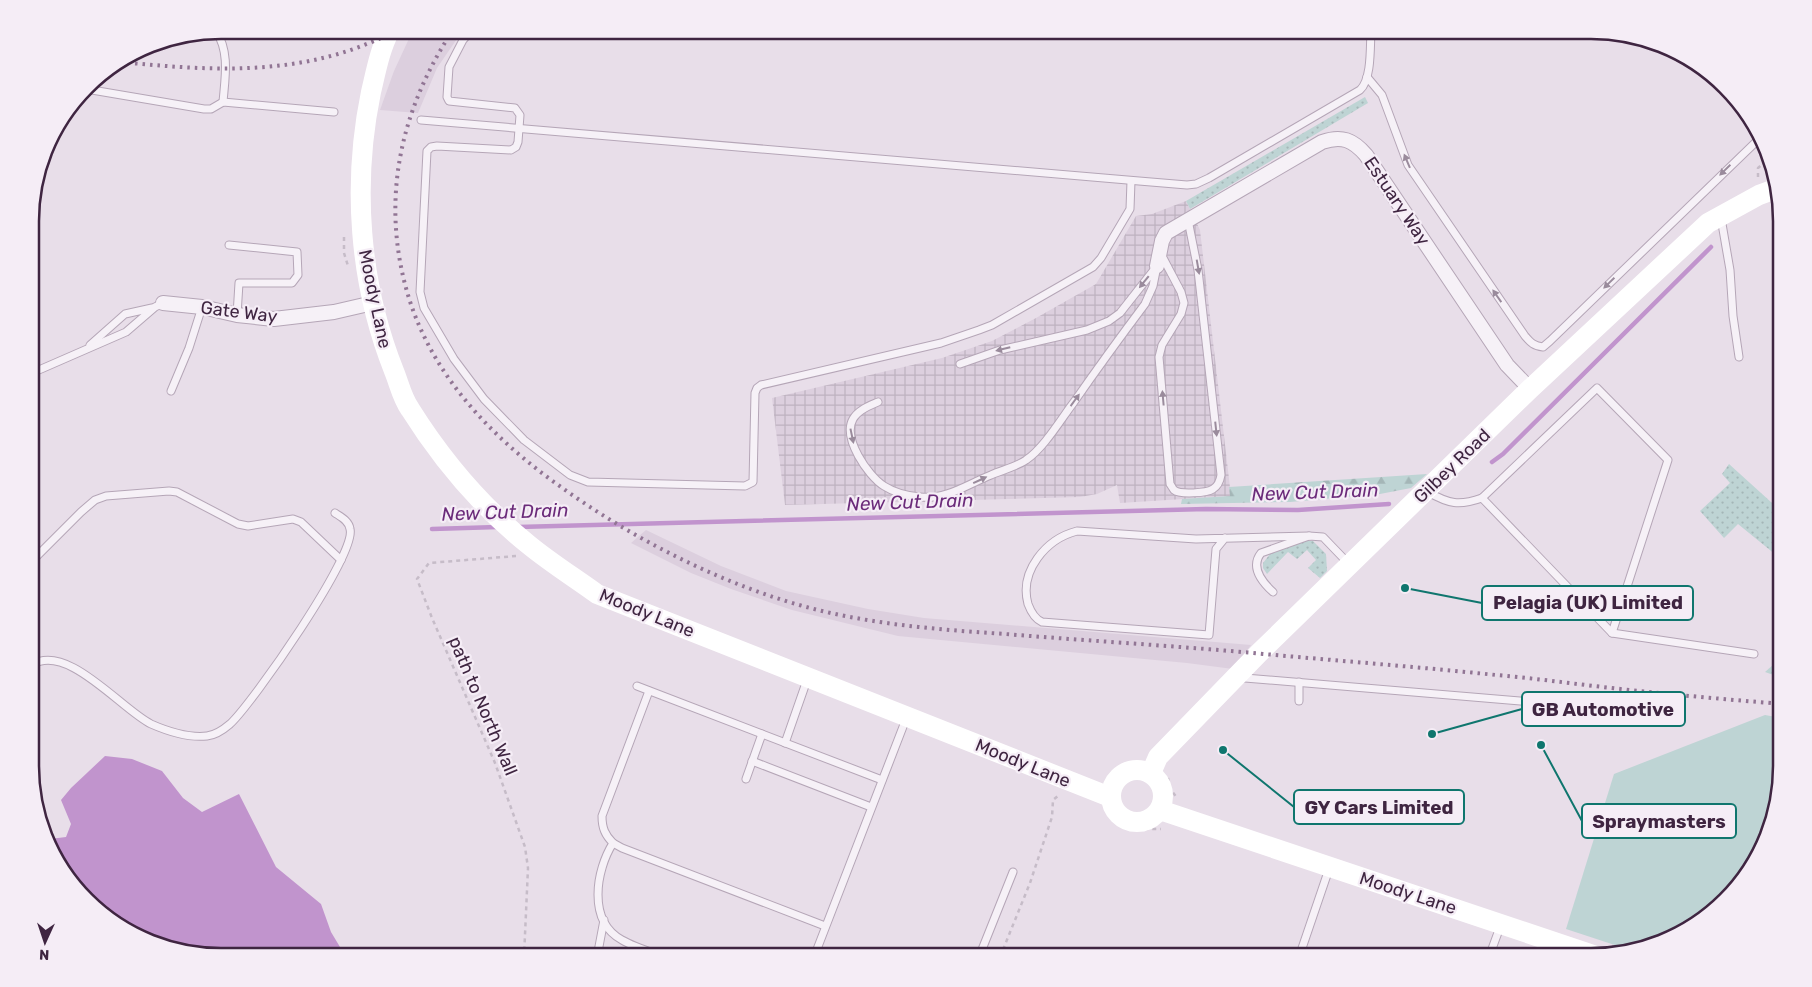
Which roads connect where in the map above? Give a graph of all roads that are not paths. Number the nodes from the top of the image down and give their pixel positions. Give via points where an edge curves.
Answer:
1 (220, 39) edge
2 (387, 39) edge
3 (464, 39) edge
4 (1370, 39) edge
5 (1367, 77) junction
6 (94, 90) edge
7 (223, 102) junction
8 (334, 112) dead end
9 (421, 120) dead end
10 (519, 129) junction
11 (1755, 142) edge
12 (1132, 181) junction
13 (1768, 191) edge
14 (1721, 216) junction
15 (1188, 220) junction
16 (229, 245) dead end
17 (1160, 251) junction
18 (1157, 266) junction
19 (373, 303) junction
20 (159, 305) junction
21 (202, 308) junction
22 (237, 315) junction
23 (86, 349) junction
24 (1739, 357) dead end
25 (960, 364) dead end
26 (39, 370) edge
27 (1530, 389) junction
28 (171, 391) dead end
29 (878, 402) dead end
30 (1426, 491) junction
31 (1482, 498) junction
32 (335, 513) dead end
33 (1310, 536) junction
34 (1225, 538) junction
35 (39, 554) edge
36 (341, 560) junction
37 (1350, 565) junction
38 (1272, 592) dead end
39 (1612, 633) junction
40 (1754, 654) dead end
41 (39, 662) edge
42 (1240, 673) junction
43 (808, 677) junction
44 (1299, 682) junction
45 (638, 686) dead end
46 (650, 691) junction
47 (1299, 701) dead end
48 (907, 716) junction
49 (1543, 720) dead end
50 (762, 734) junction
51 (785, 743) junction
52 (752, 762) junction
53 (1160, 772) junction
54 (746, 779) dead end
55 (882, 780) junction
56 (1110, 797) junction
57 (871, 808) junction
58 (1160, 810) junction
59 (613, 843) junction
60 (1330, 867) junction
61 (1013, 872) dead end
62 (604, 920) junction
63 (1500, 924) junction
64 (826, 926) junction
65 (599, 948) edge
66 (642, 948) edge
67 (817, 948) edge
68 (983, 948) edge
69 (1302, 948) edge
70 (1492, 948) edge
71 (1593, 948) edge

1 - 7 lane via 226,70
2 - 19 street, Moody Lane via 376,70 362,148 362,230
3 - 10 lane via 449,67 449,101 515,108 520,115
4 - 5 lane
11 -> 5 lane via 1550,341 1543,347 1537,346 1525,336 1408,165 1382,95
5 - 12 lane via 1365,86 1360,90 1196,184
6 - 7 lane via 204,109
7 - 8 lane
9 - 10 lane
10 - 12 lane
10 - 12 lane via 518,142 511,150 437,146 427,151 420,292 424,308 484,399 524,440 570,475 588,482 746,486 753,482 757,388 941,343 992,325 1102,258 1130,209
13 - 14 street, Gilbey Road
14 - 24 lane
14 - 27 street, Gilbey Road via 1708,223
15 - 17 street, Estuary Way via 1166,233
15 -> 17 lane via 1198,270 1221,475 1220,482 1206,492 1179,493 1170,484 1159,357 1184,303
15 - 27 street, Estuary Way via 1322,142 1332,138 1345,139 1366,155 1507,365
16 - 22 lane via 297,252 298,275 292,283 239,283
17 - 18 street, Estuary Way
18 -> 25 lane via 1109,322 1088,330 1000,350
29 -> 18 lane via 854,418 850,426 851,436 858,456 870,474 899,493 920,497 944,496 1026,460 1046,440 1145,304
19 - 22 street, Gate Way via 334,312 274,319
19 - 43 street, Moody Lane via 387,354 408,408 442,455 520,543 529,545 597,594
20 - 21 street, Gate Way
20 - 23 lane via 126,332
20 - 23 lane via 125,314
21 - 22 street, Gate Way
21 - 28 lane
23 - 26 lane
27 - 30 street, Gilbey Road
30 - 31 lane via 1444,502 1461,504
30 - 37 street, Gilbey Road
31 - 39 lane
31 - 39 lane via 1597,388 1656,447 1668,460
32 - 36 lane via 351,529
33 - 34 lane
33 - 37 lane via 1323,537
33 - 38 lane via 1258,556 1261,581
34 - 34 lane via 1077,531 1065,534 1035,561 1026,597 1036,620 1042,622 1209,634 1216,549
35 - 36 lane via 95,500 106,496 169,491 177,492 238,524 248,526 293,519 301,522
36 - 41 lane via 307,620 249,704 219,732 206,736 182,734 150,724 91,679 65,664 51,660
37 - 42 street, Gilbey Road
39 - 40 lane
42 - 44 lane via 1245,678
42 - 53 street, Gilbey Road via 1158,757
43 - 48 street, Moody Lane
43 - 51 lane
44 - 47 lane
44 - 49 lane via 1544,703
45 - 46 lane
46 - 50 lane
46 - 59 lane via 602,816 602,827
48 - 55 lane
48 - 56 street, Moody Lane
50 - 51 lane
50 - 52 lane
51 - 55 lane
52 - 54 lane
52 - 57 lane
53 - 56 street via 1134,770 1125,773 1118,778
53 - 58 street via 1156,777 1163,790
55 - 57 lane
56 - 58 street via 1114,809 1126,821 1146,821
57 - 64 lane
58 - 60 street, Moody Lane
59 - 62 lane via 602,866 598,885 598,904
59 - 64 lane
60 - 63 street, Moody Lane
60 - 69 lane
61 - 68 lane
62 - 65 lane
62 - 66 lane via 612,933
63 - 70 lane
63 - 71 street, Moody Lane
64 - 67 lane

